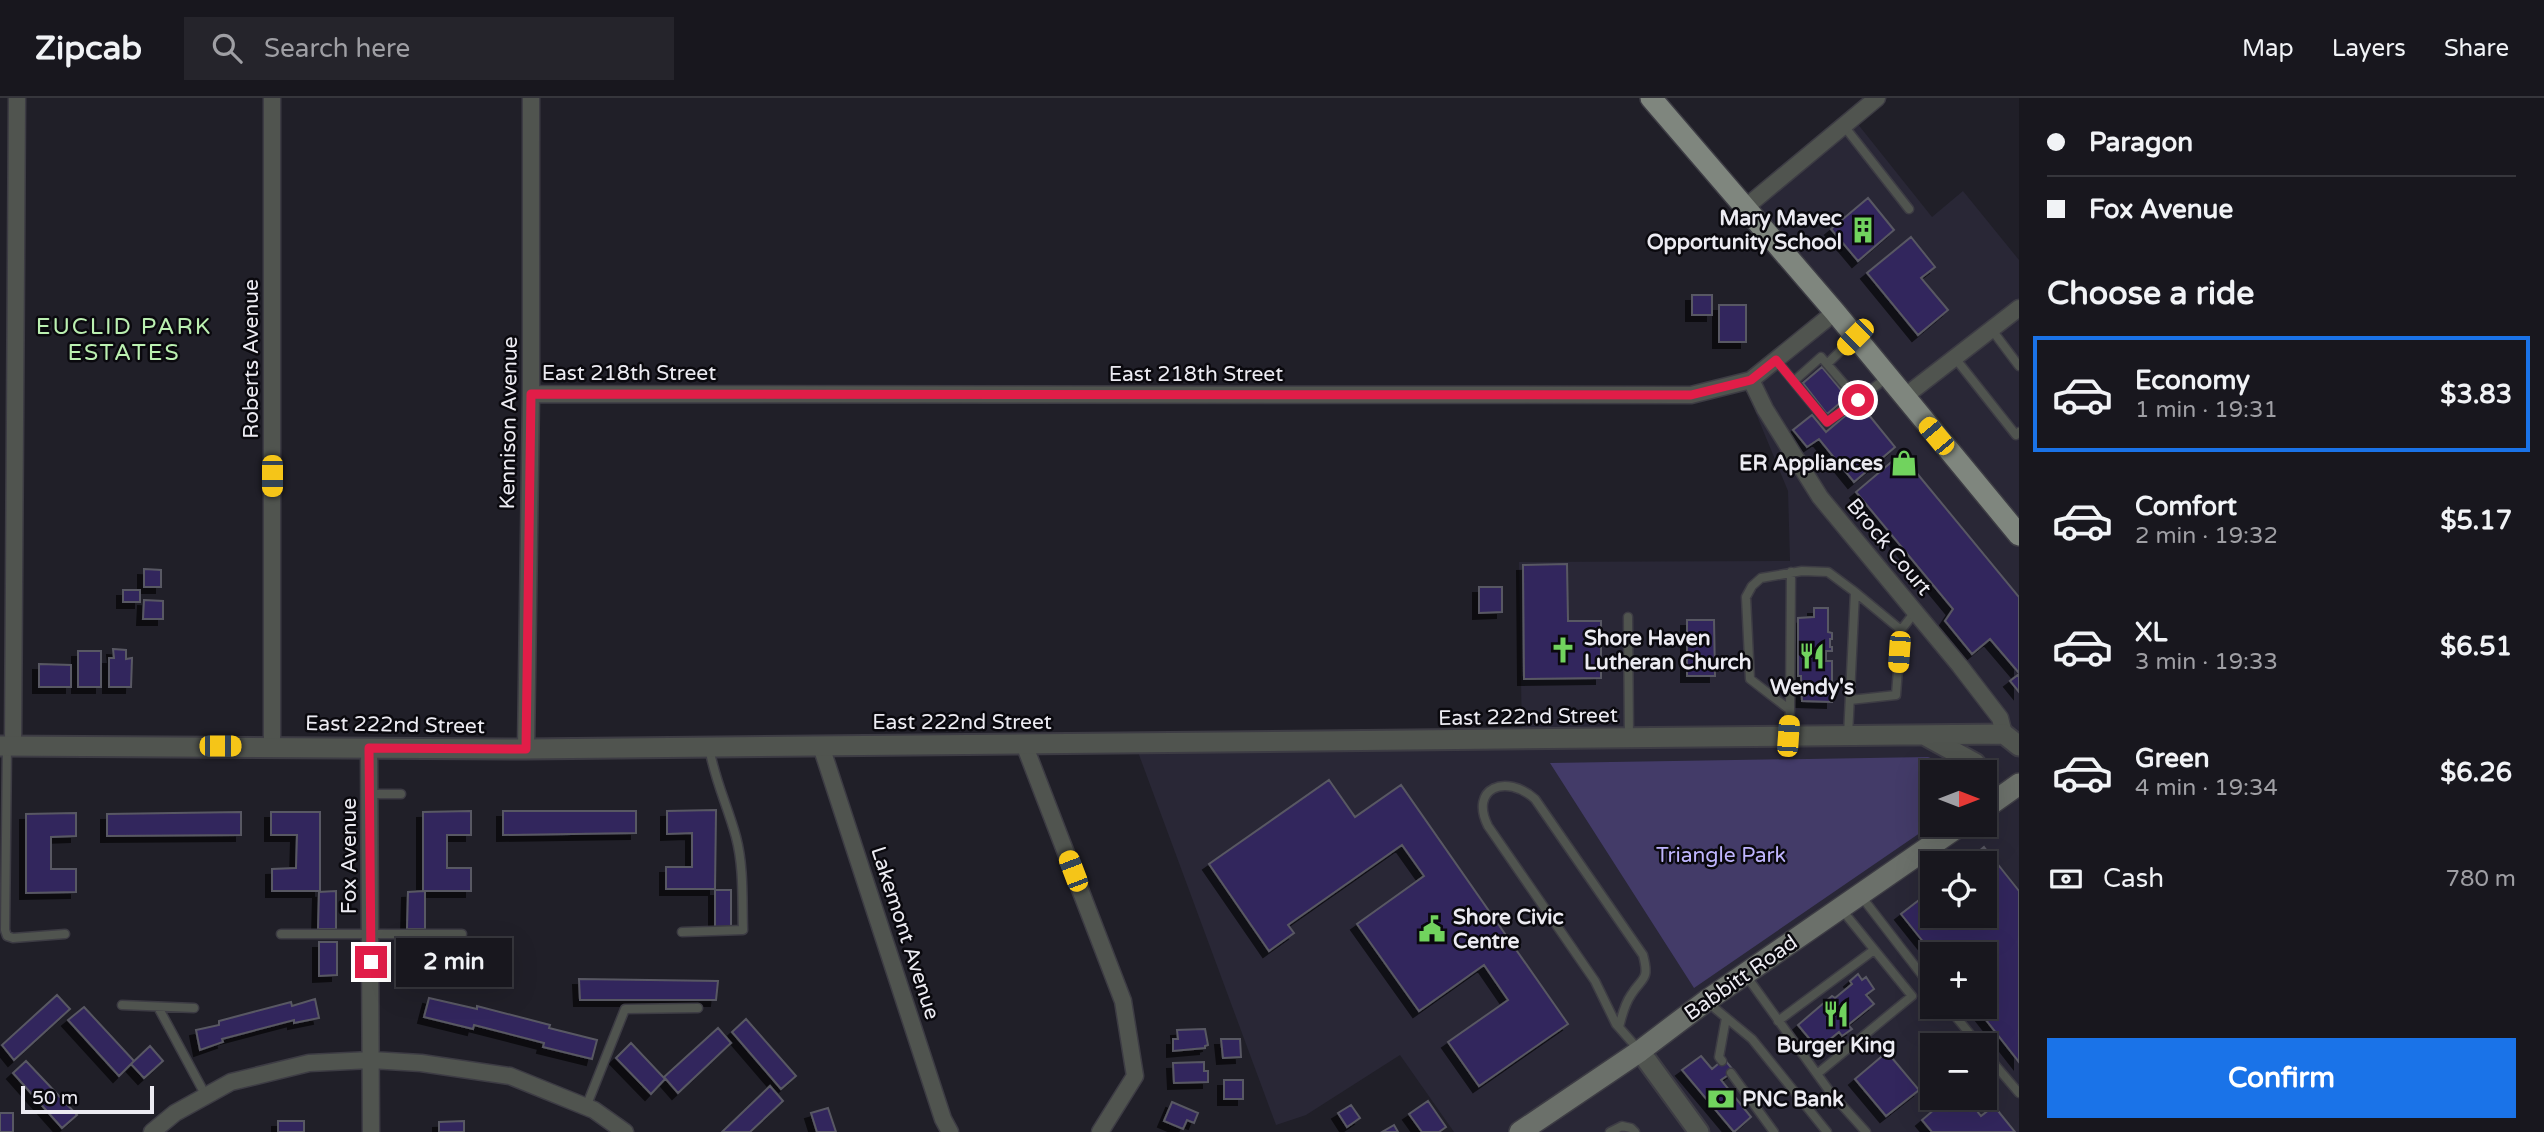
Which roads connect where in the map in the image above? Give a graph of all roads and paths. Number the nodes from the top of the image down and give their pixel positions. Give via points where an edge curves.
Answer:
1 (17, 98) edge
2 (272, 98) edge
3 (531, 98) edge
4 (1651, 98) edge
5 (1877, 98) edge
6 (1844, 126) junction
7 (1746, 207) junction
8 (1909, 209) dead end
9 (2019, 307) edge
10 (1835, 312) junction
11 (1992, 330) junction
12 (1855, 337) junction
13 (1955, 358) junction
14 (1776, 360) junction
15 (1827, 364) junction
16 (2019, 366) edge
17 (1888, 377) junction
18 (1751, 380) junction
19 (1794, 381) junction
20 (531, 394) junction
21 (1904, 397) junction
22 (1858, 400) junction
23 (2019, 432) edge
24 (2019, 535) edge
25 (1791, 572) junction
26 (1854, 592) junction
27 (1915, 612) junction
28 (1628, 617) dead end
29 (1901, 630) junction
30 (1850, 700) junction
31 (1790, 710) junction
32 (1923, 735) junction
33 (1788, 736) junction
34 (1848, 736) junction
35 (1629, 738) junction
36 (2011, 740) edge
37 (1024, 744) junction
38 (7, 746) edge
39 (272, 746) junction
40 (821, 746) junction
41 (709, 747) junction
42 (369, 748) junction
43 (526, 749) junction
44 (1969, 760) edge
45 (2019, 784) edge
46 (370, 794) junction
47 (401, 794) dead end
48 (1997, 800) edge
49 (1943, 837) edge
50 (1860, 895) junction
51 (1840, 908) junction
52 (682, 932) dead end
53 (65, 934) dead end
54 (281, 934) dead end
55 (370, 934) junction
56 (462, 934) dead end
57 (1874, 950) junction
58 (1920, 972) edge
59 (1745, 974) junction
60 (1706, 1001) junction
61 (122, 1005) dead end
62 (158, 1007) junction
63 (194, 1008) dead end
64 (698, 1008) dead end
65 (1726, 1018) junction
66 (1958, 1019) edge
67 (1778, 1021) junction
68 (1619, 1027) junction
69 (1969, 1033) edge
70 (1640, 1051) junction
71 (371, 1060) junction
72 (1722, 1061) dead end
73 (1997, 1067) edge
74 (1731, 1073) dead end
75 (1817, 1074) junction
76 (2019, 1093) edge
77 (206, 1096) junction
78 (586, 1107) junction
79 (152, 1132) edge
80 (371, 1132) edge
81 (625, 1132) edge
82 (950, 1132) edge
83 (1100, 1132) edge
84 (1520, 1132) edge
85 (1610, 1132) edge
86 (1635, 1132) edge
87 (1699, 1132) edge
88 (1774, 1132) edge
89 (1827, 1132) edge
90 (1866, 1132) edge

1 - 38 street
2 - 39 street, Roberts Avenue
3 - 20 street, Kennison Avenue
4 - 7 main road
5 - 6 street
6 - 7 street
6 - 8 lane
7 - 10 main road
9 - 11 street
10 - 12 main road
10 - 14 street, East 218th Street
11 - 13 street
11 - 16 lane
12 - 15 lane
12 - 17 main road
13 - 21 street
13 - 23 lane via 2016,435
14 - 18 street, East 218th Street
14 - 19 lane
15 - 19 lane via 1821,357
15 - 22 lane
17 - 21 main road
17 - 22 lane
18 - 20 street, East 218th Street via 1691,395
18 - 27 street, Brock Court via 1820,497
19 - 22 lane via 1827,422
20 - 43 street, Kennison Avenue
21 - 24 main road
25 - 26 lane via 1828,572
25 - 31 lane
25 - 31 lane via 1761,578 1746,597 1750,679
26 - 29 lane
26 - 30 lane
27 - 29 lane
27 - 36 street, Brock Court via 2000,718
28 - 35 lane
29 - 30 lane via 1896,695
30 - 34 lane
31 - 33 lane
32 - 34 street, East 222nd Street
32 - 36 street, East 222nd Street
32 - 44 street, East 222nd Street
33 - 34 street, East 222nd Street
33 - 35 street, East 222nd Street
35 - 37 street, East 222nd Street
37 - 40 street, East 222nd Street
37 - 83 street via 1123,1001 1135,1076
38 - 39 street, East 222nd Street
38 - 53 lane via 5,930 13,938
39 - 42 street, East 222nd Street
40 - 41 street, East 222nd Street
40 - 82 street, Lakemont Avenue
41 - 43 street, East 222nd Street
41 - 52 lane via 736,838 743,930
42 - 43 street, East 222nd Street
42 - 46 street, Fox Avenue
45 - 48 main road
46 - 47 lane
46 - 55 street, Fox Avenue
49 - 50 main road, Babbitt Road
50 - 51 main road, Babbitt Road
50 - 58 lane
51 - 57 lane
51 - 59 main road, Babbitt Road
54 - 55 lane
55 - 56 lane
55 - 71 street, Fox Avenue
57 - 67 lane
57 - 75 lane via 1912,996
59 - 60 main road, Babbitt Road
59 - 67 lane
60 - 65 lane
60 - 70 main road, Babbitt Road
61 - 62 lane
62 - 63 lane
62 - 77 lane
64 - 78 lane via 625,1009
65 - 72 lane
65 - 89 lane via 1752,1039
66 - 69 lane
67 - 75 lane
68 - 68 lane via 1631,994 1644,981 1643,956 1535,799 1513,785 1491,789 1482,814 1488,826 1595,981
68 - 70 lane
70 - 84 main road, Babbitt Road
70 - 87 street
71 - 77 street via 309,1063 231,1082
71 - 78 street via 510,1076
71 - 80 street, Fox Avenue
73 - 76 lane
74 - 88 lane
75 - 90 lane
77 - 79 street
78 - 81 street
85 - 86 lane via 1622,1126

